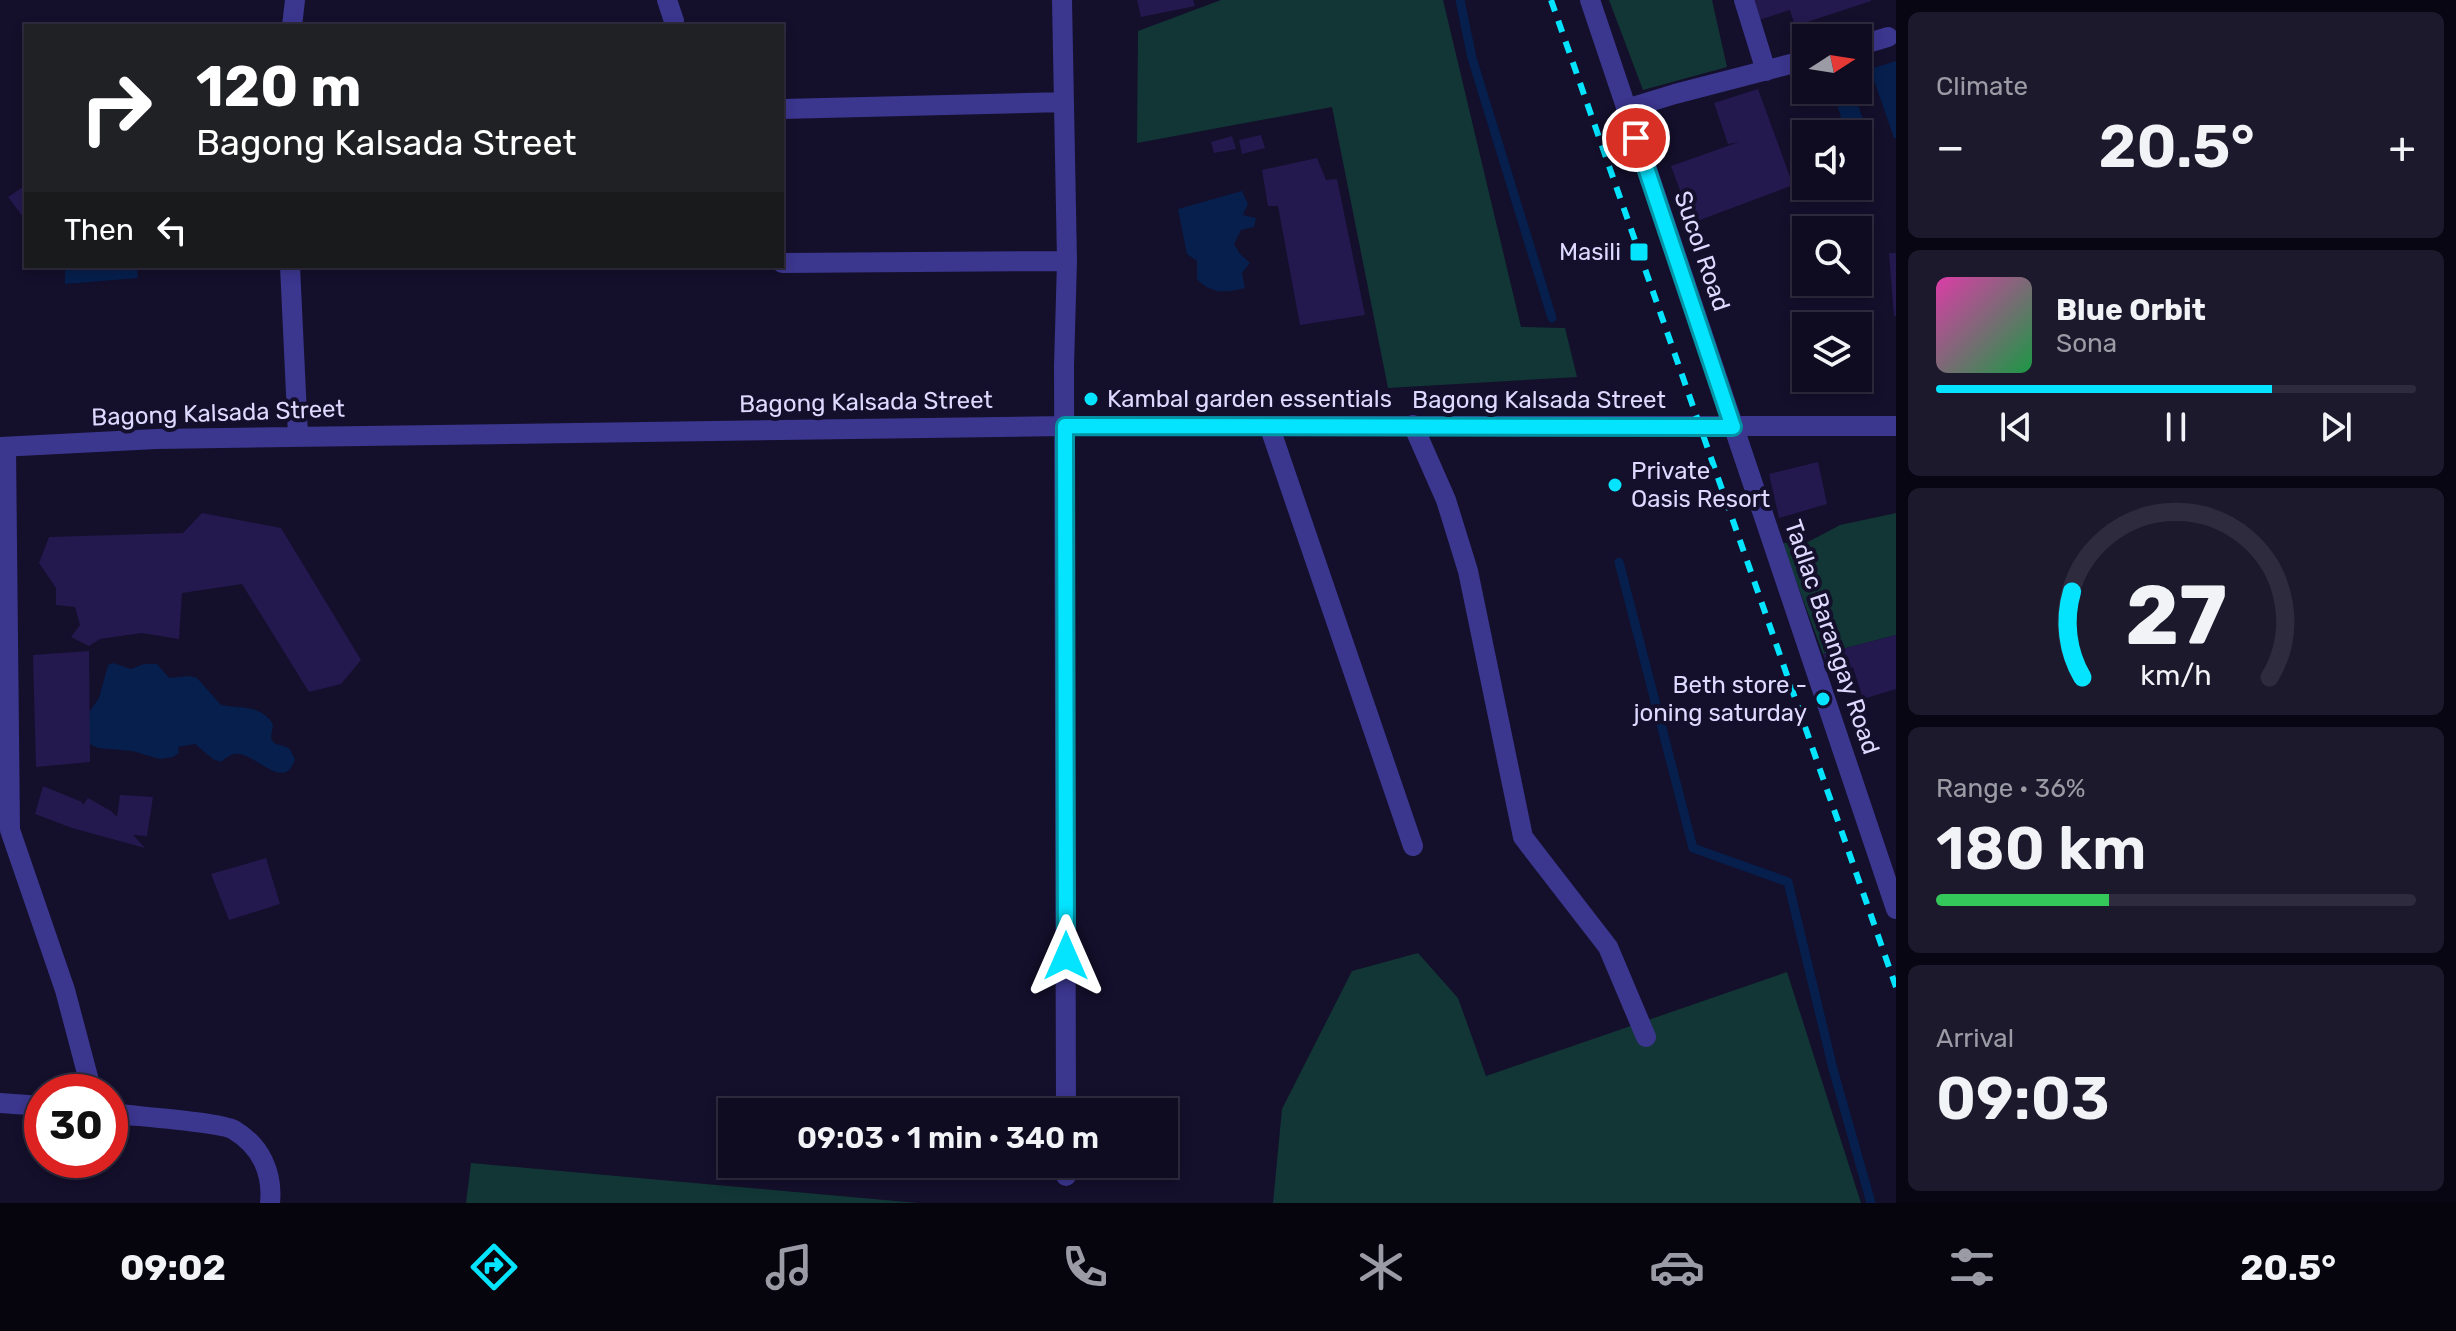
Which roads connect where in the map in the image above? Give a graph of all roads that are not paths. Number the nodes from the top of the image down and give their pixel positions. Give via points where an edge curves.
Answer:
1 (295, 0) edge
2 (667, 0) edge
3 (1062, 0) edge
4 (1590, 0) edge
5 (1744, 0) edge
6 (674, 21) dead end
7 (292, 24) edge
8 (1888, 37) dead end
9 (1872, 42) edge
10 (1792, 64) edge
11 (1766, 71) junction
12 (1064, 102) junction
13 (784, 109) edge
14 (1626, 109) junction
15 (1067, 261) junction
16 (784, 263) edge
17 (290, 268) edge
18 (1413, 425) junction
19 (1065, 426) junction
20 (1896, 426) edge
21 (1733, 427) junction
22 (1270, 428) junction
23 (298, 436) junction
24 (3, 447) edge
25 (1413, 846) dead end
26 (1896, 909) edge
27 (1646, 1037) dead end
28 (87, 1074) edge
29 (1066, 1098) edge
30 (0, 1103) edge
31 (24, 1105) edge
32 (128, 1115) edge
33 (270, 1203) edge

1 - 7 street
2 - 6 street
3 - 12 street
4 - 14 street, Sucol Road
5 - 11 street
8 - 9 street
10 - 11 street
11 - 14 street
12 - 13 street
12 - 15 street
14 - 21 street, Sucol Road
15 - 16 street
15 - 19 street
17 - 23 street
18 - 21 street, Bagong Kalsada Street
18 - 22 street, Bagong Kalsada Street
18 - 27 street via 1446,500 1468,571 1523,837 1608,947
19 - 22 street, Bagong Kalsada Street
19 - 23 street, Bagong Kalsada Street
19 - 29 street
20 - 21 street, Bagong Kalsada Street
21 - 26 street, Tadlac Barangay Road
22 - 25 street
23 - 24 street, Bagong Kalsada Street
24 - 28 street via 10,830 65,990
30 - 31 street
32 - 33 street via 232,1128 260,1153 272,1181

